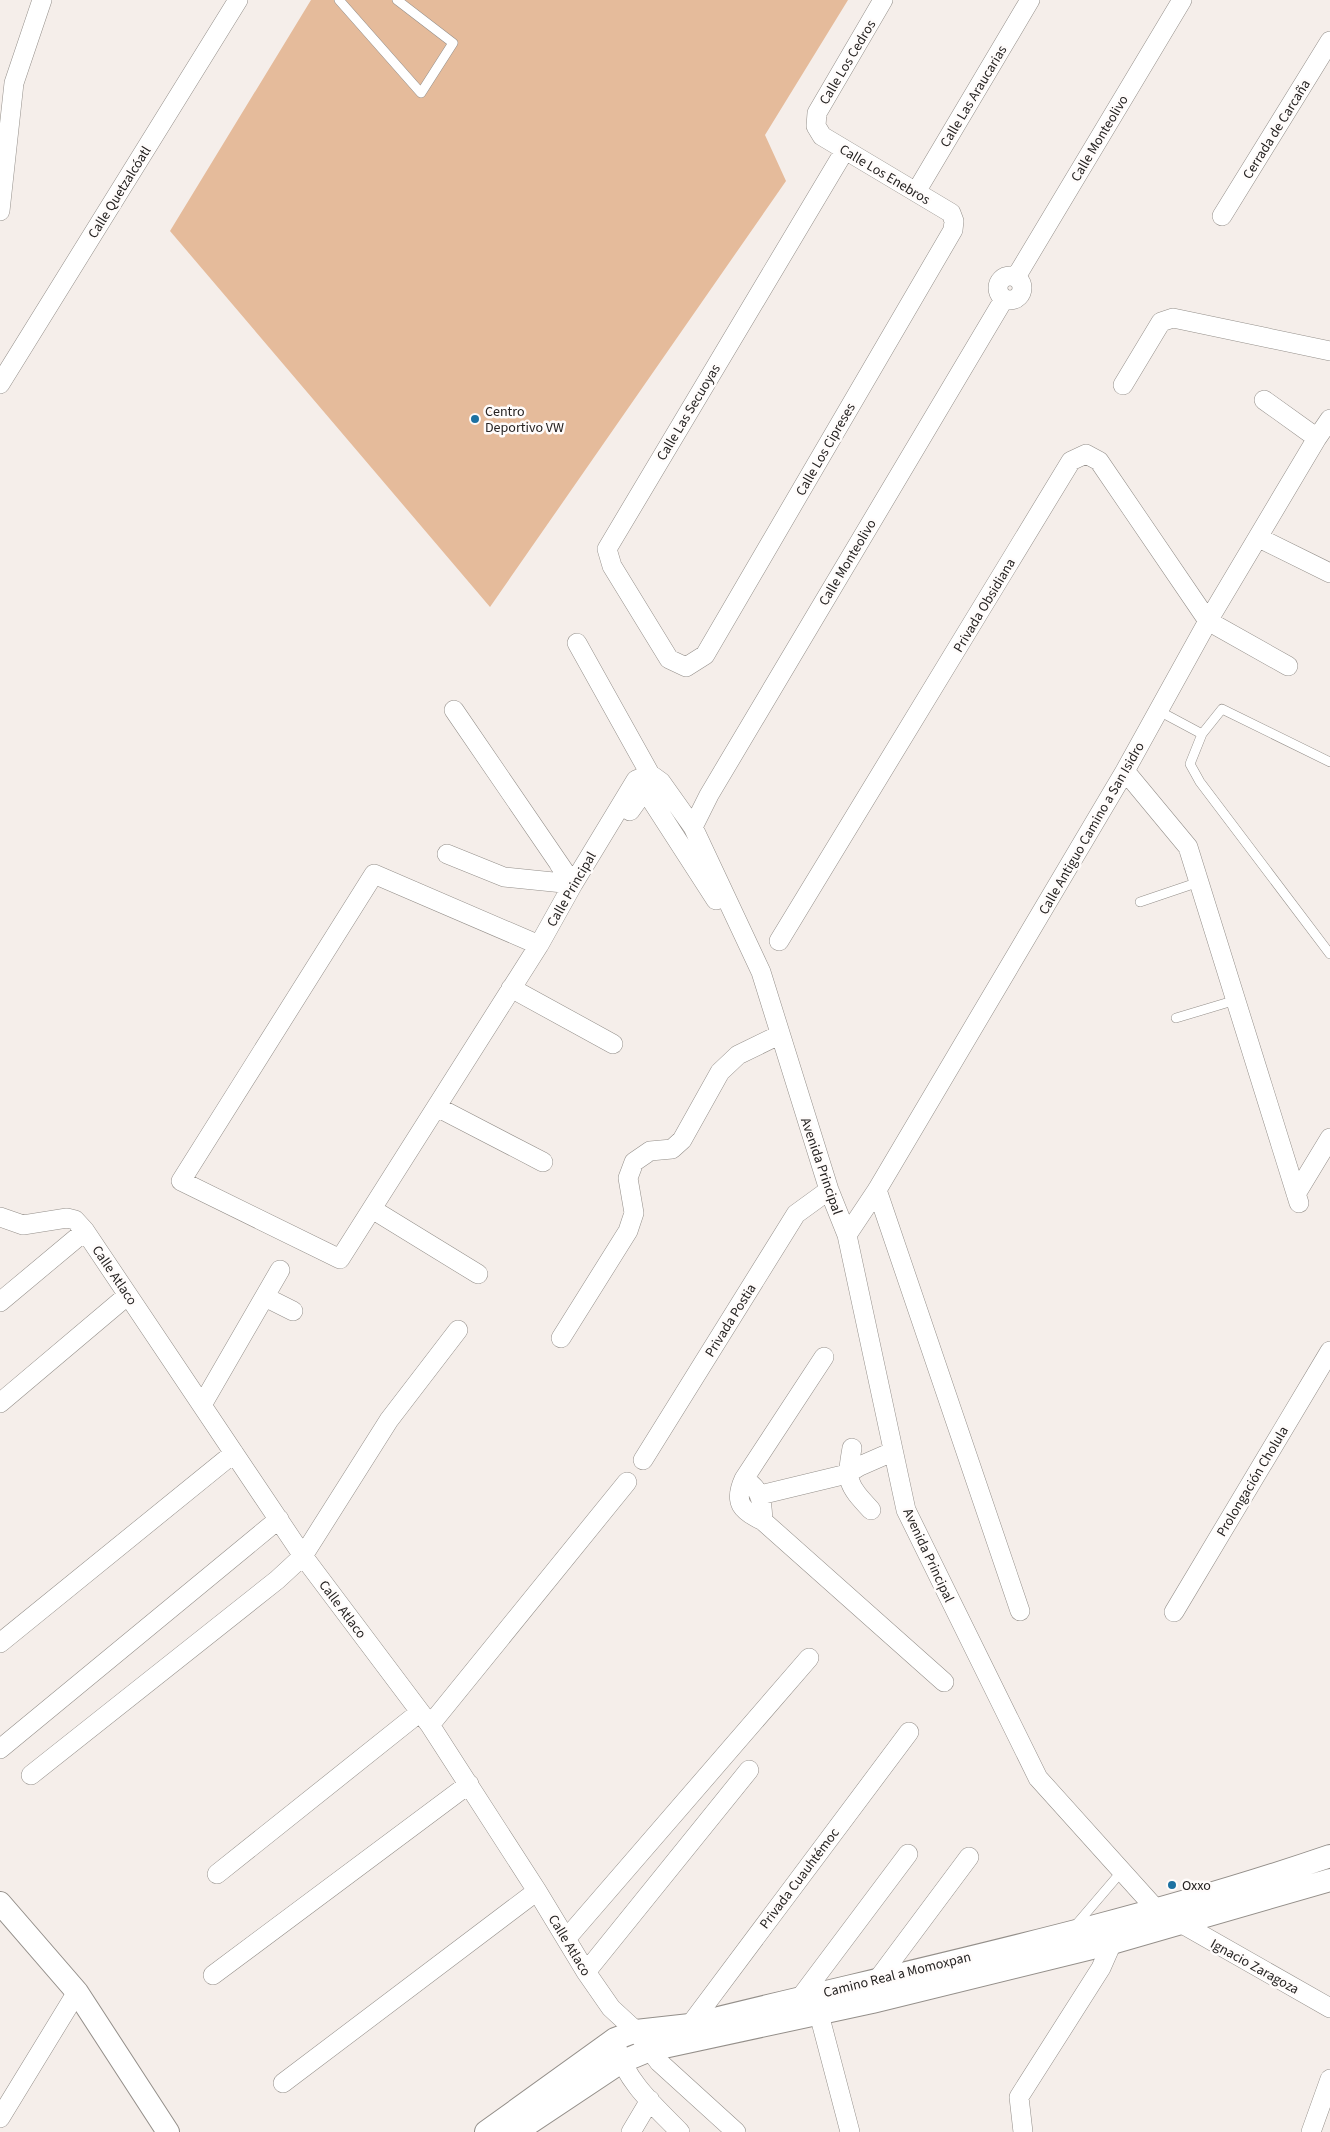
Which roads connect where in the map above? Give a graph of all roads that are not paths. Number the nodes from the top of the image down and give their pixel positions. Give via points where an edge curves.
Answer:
1 (42, 0) edge
2 (339, 0) edge
3 (397, 0) edge
4 (884, 0) edge
5 (1030, 0) edge
6 (1182, 0) edge
7 (230, 4) edge
8 (1330, 41) edge
9 (816, 126) joint
10 (845, 150) junction
11 (916, 192) junction
12 (0, 211) edge
13 (1222, 216) dead end
14 (954, 221) joint
15 (1330, 351) edge
16 (0, 384) edge
17 (1123, 385) dead end
18 (1264, 400) dead end
19 (1330, 419) edge
20 (1317, 438) junction
21 (1258, 538) junction
22 (1330, 573) edge
23 (1208, 621) junction
24 (577, 644) dead end
25 (1288, 666) dead end
26 (686, 667) joint
27 (454, 710) dead end
28 (1158, 711) junction
29 (1202, 734) junction
30 (1330, 762) edge
31 (1126, 771) junction
32 (650, 774) junction
33 (693, 827) junction
34 (447, 854) dead end
35 (559, 864) dead end
36 (1199, 882) junction
37 (573, 884) junction
38 (716, 900) dead end
39 (1140, 902) dead end
40 (780, 941) dead end
41 (539, 945) junction
42 (1330, 954) edge
43 (514, 990) junction
44 (1236, 1000) junction
45 (1176, 1018) dead end
46 (779, 1035) junction
47 (613, 1044) dead end
48 (437, 1107) junction
49 (1330, 1138) edge
50 (543, 1162) dead end
51 (829, 1190) junction
52 (877, 1190) junction
53 (372, 1209) junction
54 (0, 1217) edge
55 (85, 1231) junction
56 (847, 1235) junction
57 (280, 1270) dead end
58 (478, 1274) dead end
59 (128, 1295) junction
60 (264, 1297) junction
61 (0, 1302) edge
62 (293, 1311) dead end
63 (458, 1330) dead end
64 (561, 1338) dead end
65 (1330, 1351) edge
66 (824, 1357) dead end
67 (0, 1403) edge
68 (202, 1405) junction
69 (852, 1448) dead end
70 (892, 1452) junction
71 (234, 1453) junction
72 (643, 1460) dead end
73 (854, 1470) junction
74 (744, 1479) junction
75 (627, 1482) dead end
76 (760, 1495) junction
77 (871, 1510) dead end
78 (279, 1519) junction
79 (763, 1521) junction
80 (303, 1556) junction
81 (1020, 1611) dead end
82 (1174, 1612) dead end
83 (0, 1643) edge
84 (810, 1658) dead end
85 (944, 1682) dead end
86 (425, 1719) junction
87 (909, 1732) dead end
88 (0, 1749) edge
89 (749, 1770) dead end
90 (31, 1775) dead end
91 (469, 1784) junction
92 (908, 1854) dead end
93 (1328, 1854) edge
94 (969, 1857) dead end
95 (1122, 1871) junction
96 (216, 1874) dead end
97 (1330, 1880) edge
98 (537, 1891) junction
99 (1156, 1909) junction
100 (2, 1911) edge
101 (1180, 1924) junction
102 (1070, 1932) junction
103 (566, 1939) junction
104 (1112, 1943) junction
105 (586, 1972) junction
106 (213, 1976) dead end
107 (872, 1987) junction
108 (77, 1992) junction
109 (800, 1998) junction
110 (611, 2008) junction
111 (1330, 2008) edge
112 (819, 2014) junction
113 (690, 2025) junction
114 (636, 2031) junction
115 (615, 2039) junction
116 (650, 2050) junction
117 (621, 2062) junction
118 (1330, 2079) edge
119 (282, 2083) dead end
120 (650, 2100) junction
121 (0, 2118) edge
122 (168, 2132) edge
123 (486, 2132) edge
124 (516, 2132) edge
125 (631, 2132) edge
126 (680, 2132) edge
127 (736, 2132) edge
128 (850, 2132) edge
129 (1023, 2132) edge
130 (1311, 2132) edge

1 - 12 street via 14,83
2 - 3 lane via 421,92 453,43
4 - 9 street, Calle Los Cedros via 817,113
5 - 11 street, Calle Las Araucarias
6 - 33 street, Calle Monteolivo via 1016,276 1022,284 1021,294 1013,300 1004,299 709,794
7 - 16 street, Calle Quetzalcóatl
8 - 13 street, Cerrada de Carcaña
9 - 10 street, Calle Los Enebros via 822,136
10 - 11 street, Calle Los Enebros
10 - 26 street, Calle Las Secuoyas via 606,548 612,566 669,659
11 - 14 street, Calle Los Enebros via 951,213
14 - 26 street, Calle Los Cipreses via 953,230 705,655
15 - 17 street via 1173,318 1161,322
18 - 20 street
19 - 20 street, Calle Antiguo Camino a San Isidro
20 - 21 street, Calle Antiguo Camino a San Isidro
21 - 22 street
21 - 23 street, Calle Antiguo Camino a San Isidro
23 - 25 street
23 - 28 street, Calle Antiguo Camino a San Isidro
23 - 40 street, Privada Obsidiana via 1099,461 1086,454 1071,462
24 - 32 street
27 - 37 street
28 - 29 lane
28 - 31 street, Calle Antiguo Camino a San Isidro
29 - 30 lane via 1222,709
29 - 42 lane via 1190,764 1200,782
31 - 36 street via 1188,847
31 - 52 street, Calle Antiguo Camino a San Isidro
32 - 33 street via 661,782
32 - 37 street, Calle Principal via 636,780
33 - 46 street via 761,972
34 - 37 street via 504,876
35 - 37 street
36 - 39 lane
36 - 44 street
37 - 41 street, Calle Principal
38 - 43 street via 645,790 605,844
41 - 43 street, Calle Principal
41 - 53 street, Calle Principal via 374,874 180,1181 340,1260
43 - 47 street
43 - 48 street, Calle Principal
44 - 45 lane
44 - 49 street via 1298,1198
46 - 51 street, Avenida Principal
46 - 64 street via 738,1055 720,1072 682,1140 672,1150 650,1151 634,1162 628,1178 634,1213 628,1231
48 - 50 street
48 - 53 street, Calle Principal
51 - 56 street, Avenida Principal
51 - 72 street, Privada Postia via 796,1214
52 - 56 street, Calle Antiguo Camino a San Isidro
52 - 81 street
53 - 58 street
54 - 55 street, Calle Atlaco via 23,1225 67,1218 75,1220
55 - 59 street, Calle Atlaco
55 - 61 street
56 - 70 street, Avenida Principal
57 - 60 street
59 - 67 street
59 - 68 street, Calle Atlaco
60 - 62 street
60 - 68 street
63 - 80 street via 389,1420
65 - 82 street, Prolongación Cholula
66 - 74 street
68 - 71 street, Calle Atlaco
69 - 73 street
70 - 73 street
70 - 95 street, Avenida Principal via 906,1510 1038,1778
71 - 78 street, Calle Atlaco
71 - 83 street
73 - 76 street
73 - 77 street via 854,1492
74 - 76 street via 754,1485
74 - 79 street via 739,1500 745,1512
75 - 86 street
76 - 79 street
78 - 80 street, Calle Atlaco
78 - 88 street
79 - 85 street
80 - 86 street, Calle Atlaco
80 - 90 street
84 - 103 street
86 - 91 street, Calle Atlaco
86 - 96 street
87 - 113 street, Privada Cuauhtémoc
89 - 105 street
91 - 98 street, Calle Atlaco
91 - 106 street
92 - 109 street
93 - 99 street, Camino Real a Momoxpan
94 - 107 street
95 - 99 street, Avenida Principal
95 - 102 lane
97 - 101 street, Camino Real a Momoxpan
98 - 103 street, Calle Atlaco
98 - 119 street
99 - 101 street, Avenida Principal
99 - 102 street, Camino Real a Momoxpan
100 - 108 street
101 - 104 street, Camino Real a Momoxpan
101 - 111 street, Ignacio Zaragoza
102 - 107 street, Camino Real a Momoxpan
103 - 105 street, Calle Atlaco
104 - 107 street, Camino Real a Momoxpan
104 - 129 street via 1101,1968 1019,2097
105 - 110 street, Calle Atlaco
107 - 109 street, Camino Real a Momoxpan
107 - 112 street, Camino Real a Momoxpan
108 - 121 street
108 - 122 street
109 - 113 street, Camino Real a Momoxpan
110 - 114 street, Calle Atlaco
110 - 115 street, Calle Atlaco
112 - 116 street, Camino Real a Momoxpan
112 - 128 street
113 - 114 street, Camino Real a Momoxpan
114 - 115 street, Camino Real a Momoxpan
114 - 116 street, Calle Atlaco
115 - 117 street, Calle Atlaco
115 - 123 street, Camino Real a Momoxpan
116 - 117 street, Camino Real a Momoxpan
116 - 127 street, Calle Atlaco
117 - 120 street, Calle Atlaco
117 - 124 street, Camino Real a Momoxpan
118 - 130 street
120 - 125 street
120 - 126 street, Calle Atlaco

